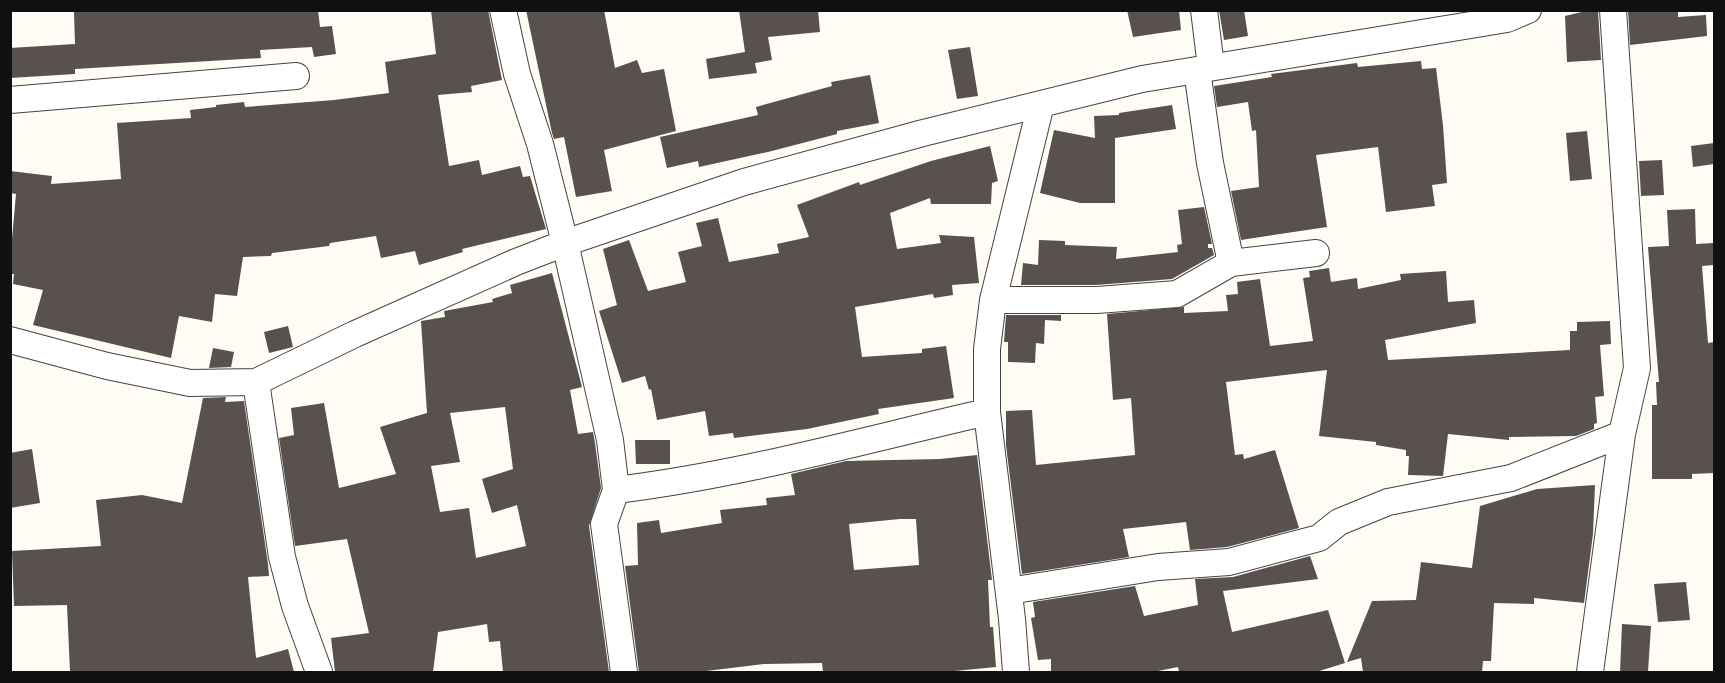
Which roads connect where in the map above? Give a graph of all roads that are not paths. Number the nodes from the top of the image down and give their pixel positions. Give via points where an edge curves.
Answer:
1 (503, 10) edge
2 (1204, 10) edge
3 (1528, 10) edge
4 (1613, 10) edge
5 (1204, 68) junction
6 (296, 76) dead end
7 (10, 100) edge
8 (1041, 104) junction
9 (565, 243) junction
10 (1316, 253) dead end
11 (1231, 263) junction
12 (993, 300) junction
13 (10, 340) edge
14 (256, 382) junction
15 (987, 412) junction
16 (1622, 434) junction
17 (616, 490) junction
18 (1009, 591) junction
19 (318, 672) edge
20 (624, 672) edge
21 (1016, 672) edge
22 (1590, 672) edge

1 - 9 street
2 - 5 street
3 - 5 street via 1507,19
4 - 16 street via 1637,368
5 - 8 street
5 - 11 street via 1210,163
6 - 7 street
8 - 9 street via 744,182
8 - 12 street
9 - 14 street via 355,334
9 - 17 street via 610,440
10 - 11 street
11 - 12 street via 1178,294 1097,300
12 - 15 street via 987,349
13 - 14 street via 190,383
14 - 19 street via 282,557
15 - 17 street via 748,468
15 - 18 street
16 - 18 street via 1511,478 1388,502 1339,522 1319,538 1229,562 1158,567
16 - 22 street
17 - 20 street via 604,524
18 - 21 street

